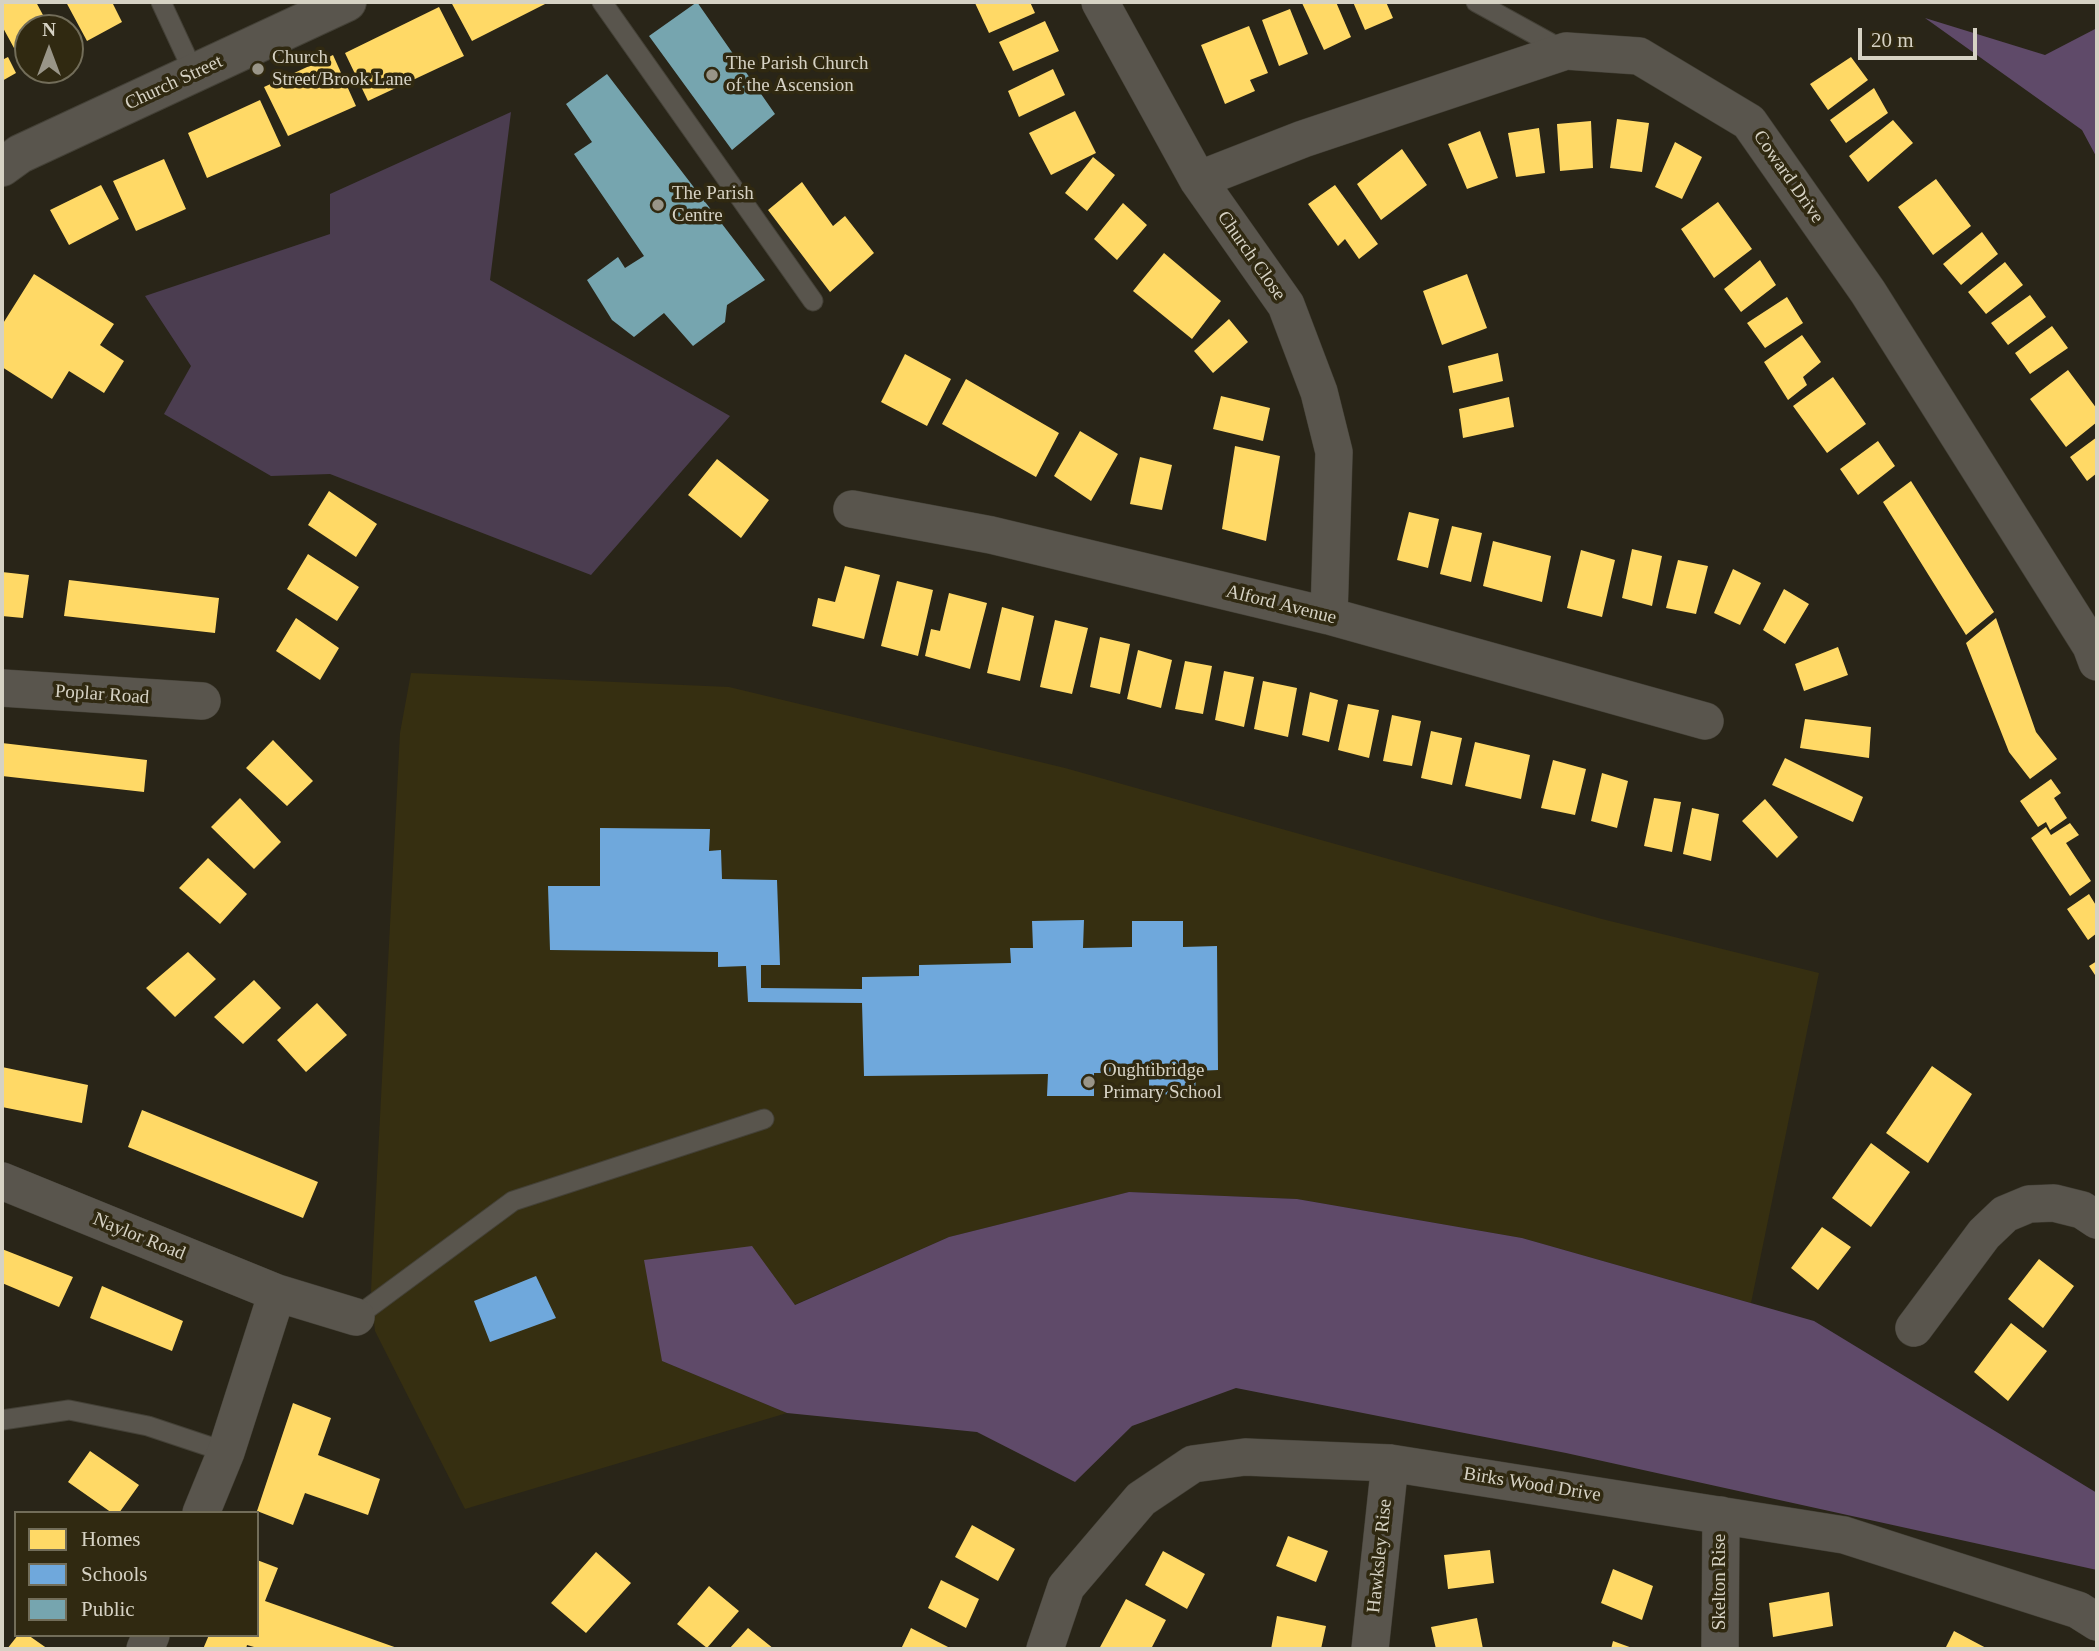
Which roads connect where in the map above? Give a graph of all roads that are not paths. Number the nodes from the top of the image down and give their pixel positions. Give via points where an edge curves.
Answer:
1 (160, 2) edge
2 (347, 2) edge
3 (602, 2) edge
4 (1100, 2) edge
5 (1476, 2) edge
6 (1566, 51) junction
7 (194, 73) junction
8 (2, 167) edge
9 (1198, 180) junction
10 (813, 301) dead end
11 (852, 509) dead end
12 (1329, 616) junction
13 (2097, 662) edge
14 (2, 688) edge
15 (202, 701) dead end
16 (1705, 721) dead end
17 (764, 1119) dead end
18 (2, 1181) edge
19 (2097, 1220) edge
20 (277, 1293) junction
21 (356, 1317) joint
22 (1914, 1328) dead end
23 (2, 1420) edge
24 (226, 1452) junction
25 (1390, 1463) junction
26 (202, 1511) edge
27 (1721, 1515) junction
28 (2097, 1622) edge
29 (1045, 1649) edge
30 (1370, 1649) edge
31 (1720, 1649) edge

1 - 7 lane
2 - 7 street, Church Street
3 - 10 lane
4 - 9 street, Church Close
5 - 6 lane
6 - 9 street, Coward Drive via 1303,139
6 - 13 street, Coward Drive via 1639,56 1749,122 1868,292
7 - 8 street, Church Street via 20,154
9 - 12 street, Church Close via 1286,305 1319,392 1334,452
11 - 12 street, Alford Avenue via 991,535
12 - 16 street, Alford Avenue
14 - 15 street, Poplar Road
17 - 21 lane via 513,1201
18 - 20 street, Naylor Road
19 - 22 street via 2054,1203 2028,1204 2005,1214 1984,1234
20 - 21 street, Naylor Road
20 - 24 street
23 - 24 lane via 69,1410 148,1426
24 - 26 street
25 - 27 street, Birks Wood Drive
25 - 29 street, Birks Wood Drive via 1245,1457 1193,1464 1141,1499 1066,1587
25 - 30 street, Hawksley Rise
27 - 28 street, Birks Wood Drive via 1844,1535 2078,1610
27 - 31 street, Skelton Rise

